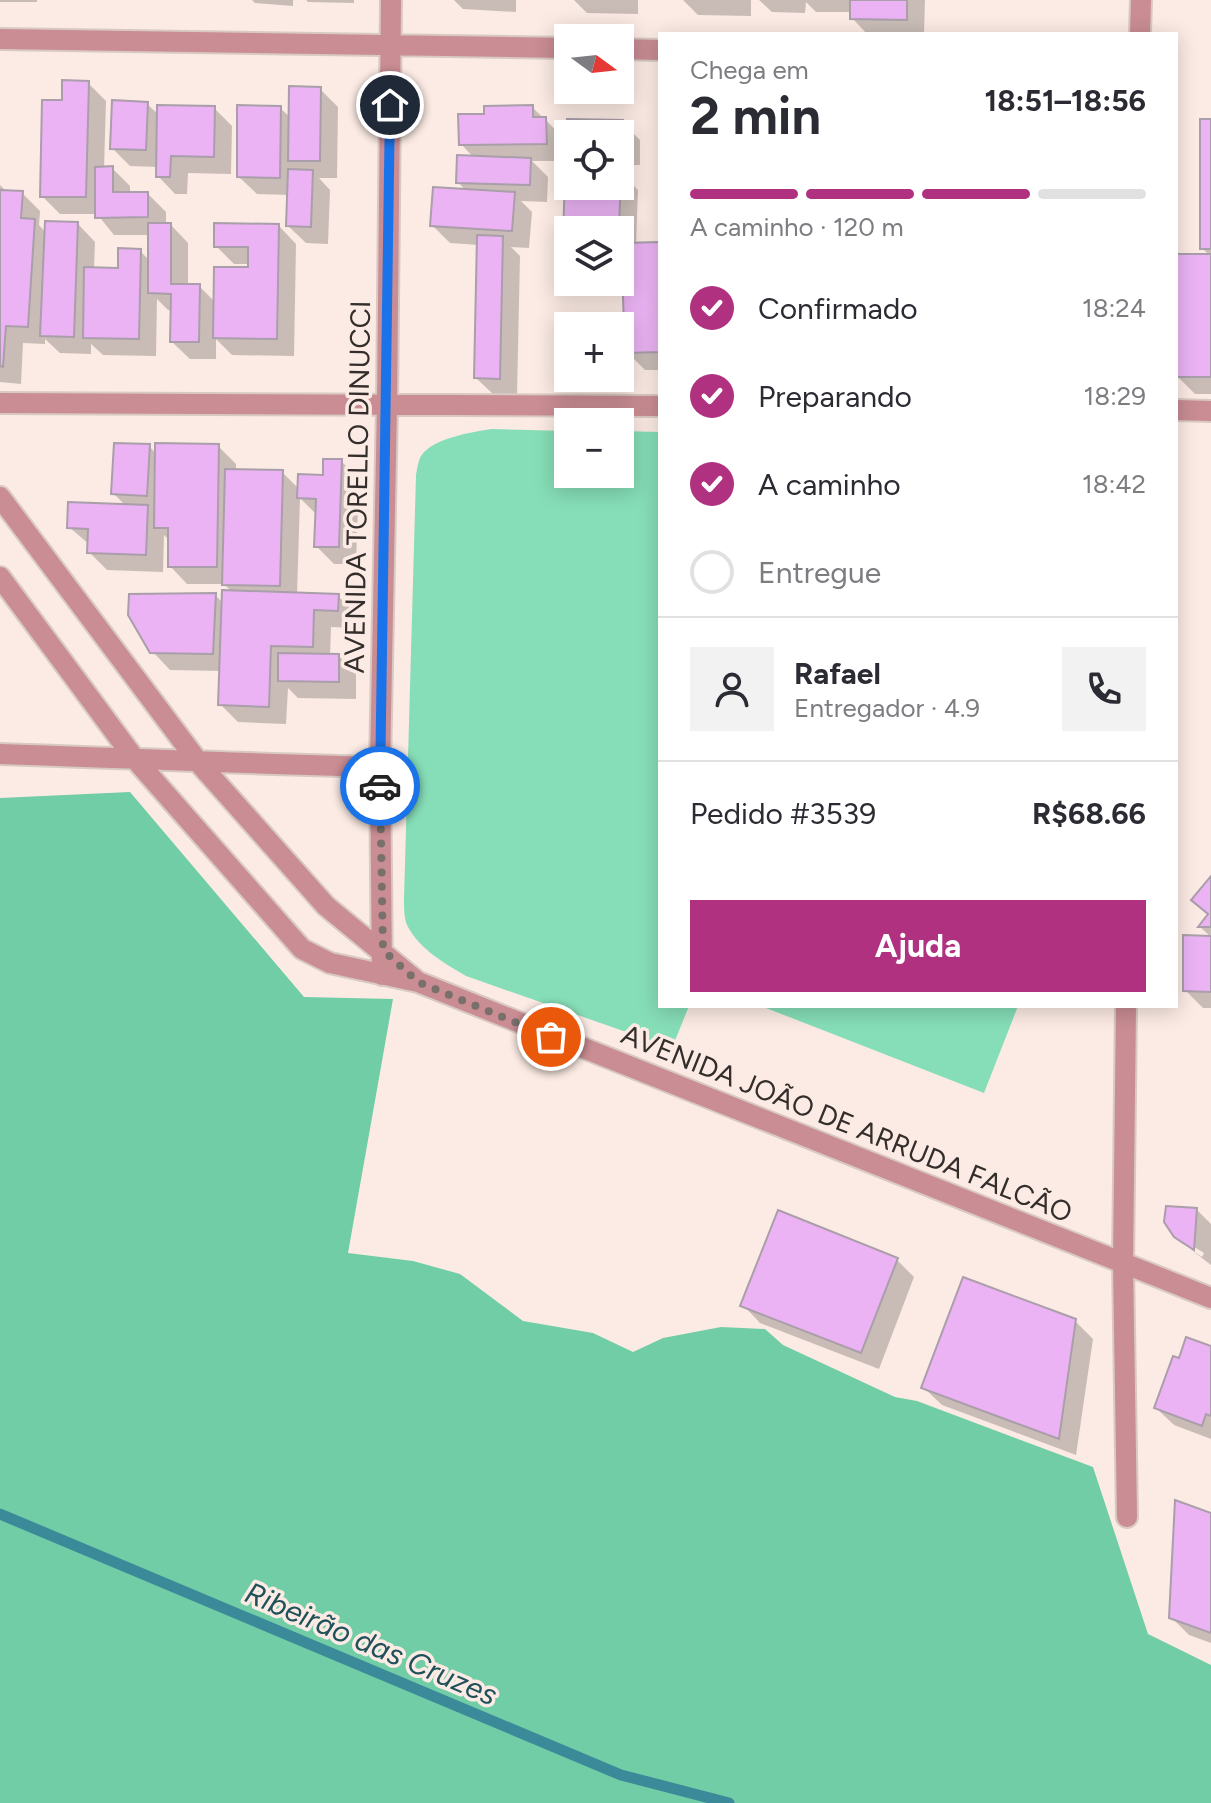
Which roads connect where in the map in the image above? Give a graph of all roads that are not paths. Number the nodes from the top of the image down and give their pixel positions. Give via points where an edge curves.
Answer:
1 (391, 0) edge
2 (1141, 0) edge
3 (1140, 32) edge
4 (0, 39) edge
5 (390, 46) junction
6 (554, 48) edge
7 (634, 49) edge
8 (658, 50) edge
9 (0, 403) edge
10 (387, 404) junction
11 (658, 406) edge
12 (1178, 410) edge
13 (1211, 411) edge
14 (0, 497) edge
15 (0, 577) edge
16 (0, 754) edge
17 (134, 758) junction
18 (199, 763) junction
19 (380, 767) junction
20 (383, 950) junction
21 (382, 975) junction
22 (418, 982) junction
23 (1126, 1008) edge
24 (1123, 1263) junction
25 (1211, 1298) edge
26 (1127, 1517) dead end

1 - 5 street, AVENIDA TORELLO DINUCCI
2 - 3 street
4 - 5 street
5 - 6 street
5 - 10 street, AVENIDA TORELLO DINUCCI
7 - 8 street
9 - 10 street
10 - 11 street
10 - 19 street, AVENIDA TORELLO DINUCCI
12 - 13 street
14 - 18 street
15 - 17 street
16 - 17 street
17 - 18 street
17 - 21 street via 302,949 330,963
18 - 19 street
18 - 20 street via 326,906
19 - 20 street, AVENIDA TORELLO DINUCCI
20 - 21 street, AVENIDA TORELLO DINUCCI
20 - 22 street
21 - 22 street
22 - 24 street, AVENIDA JOÃO DE ARRUDA FALCÃO
23 - 24 street
24 - 25 street, AVENIDA JOÃO DE ARRUDA FALCÃO
24 - 26 street

